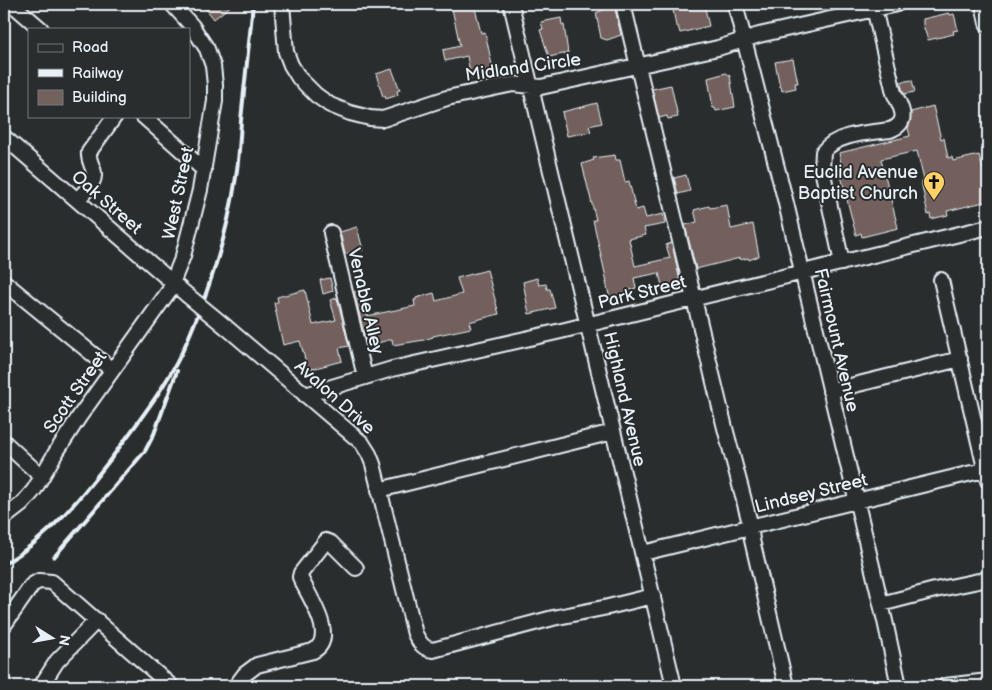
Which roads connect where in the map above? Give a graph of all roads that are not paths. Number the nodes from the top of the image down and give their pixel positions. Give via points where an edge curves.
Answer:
1 (12, 4) edge
2 (172, 4) edge
3 (282, 4) edge
4 (511, 4) edge
5 (623, 4) edge
6 (735, 4) edge
7 (897, 4) edge
8 (984, 4) edge
9 (874, 6) edge
10 (988, 23) edge
11 (40, 28) edge
12 (744, 41) junction
13 (638, 66) junction
14 (530, 86) junction
15 (114, 118) edge
16 (144, 118) edge
17 (4, 136) edge
18 (204, 170) junction
19 (77, 200) junction
20 (988, 227) edge
21 (331, 233) dead end
22 (842, 263) junction
23 (802, 273) junction
24 (941, 280) dead end
25 (4, 282) edge
26 (173, 283) junction
27 (187, 294) joint
28 (694, 298) junction
29 (588, 324) junction
30 (960, 359) junction
31 (112, 370) junction
32 (365, 377) junction
33 (830, 391) junction
34 (306, 395) junction
35 (613, 432) junction
36 (4, 442) edge
37 (988, 473) edge
38 (42, 477) junction
39 (379, 490) junction
40 (856, 501) junction
41 (4, 518) edge
42 (751, 527) junction
43 (643, 553) junction
44 (356, 568) dead end
45 (988, 579) edge
46 (653, 596) junction
47 (881, 604) junction
48 (97, 620) junction
49 (4, 625) edge
50 (988, 681) edge
51 (42, 686) edge
52 (171, 686) edge
53 (236, 686) edge
54 (674, 686) edge
55 (786, 686) edge
56 (898, 686) edge
57 (945, 686) edge

1 - 11 street
2 - 18 street, West Street via 200,37 212,66 215,101
3 - 14 street, Midland Circle via 286,52 295,72 316,95 350,113 384,119 447,98 513,84
4 - 14 street, Highland Avenue
5 - 13 street
6 - 12 street, Fairmount Avenue
7 - 9 street, Midland Circle
8 - 10 main road
9 - 12 street, Midland Circle
9 - 22 street via 894,93 903,116 897,128 847,137 823,152 822,169
12 - 13 street, Midland Circle
12 - 23 street, Fairmount Avenue
13 - 14 street, Midland Circle via 541,87
13 - 28 street
14 - 29 street, Highland Avenue
15 - 19 street via 89,152 96,175
16 - 18 street
17 - 19 street, Oak Street
18 - 26 street, West Street via 183,256
19 - 26 street, Oak Street
20 - 22 street, Park Street
21 - 32 street, Venable Alley
22 - 23 street, Park Street
23 - 28 street, Park Street
23 - 33 street, Fairmount Avenue
24 - 30 street
25 - 31 street
26 - 27 street, Oak Street
26 - 31 street, Scott Street
27 - 34 street, Avalon Drive, bridge
28 - 29 street, Park Street
28 - 42 street
29 - 32 street, Park Street
29 - 35 street, Highland Avenue
30 - 33 street
30 - 37 street
31 - 38 street, Scott Street
32 - 34 street, Park Street
33 - 40 street, Fairmount Avenue
34 - 39 street, Avalon Drive via 362,443 372,459
35 - 39 street
35 - 43 street, Highland Avenue
36 - 38 street
37 - 40 street, Lindsey Street
38 - 41 street, Scott Street via 22,504
39 - 46 street, Avalon Drive via 415,634 426,649 433,650
40 - 42 street, Lindsey Street
40 - 47 street, Fairmount Avenue
42 - 43 street, Lindsey Street
42 - 55 street
43 - 46 street, Highland Avenue
44 - 53 street via 326,541 300,577 322,623 322,643 313,651 252,668
45 - 47 street
46 - 54 street, Highland Avenue
47 - 56 street, Fairmount Avenue
48 - 49 street via 57,585 45,580 32,585
48 - 51 street via 57,661
48 - 52 street
50 - 57 street

